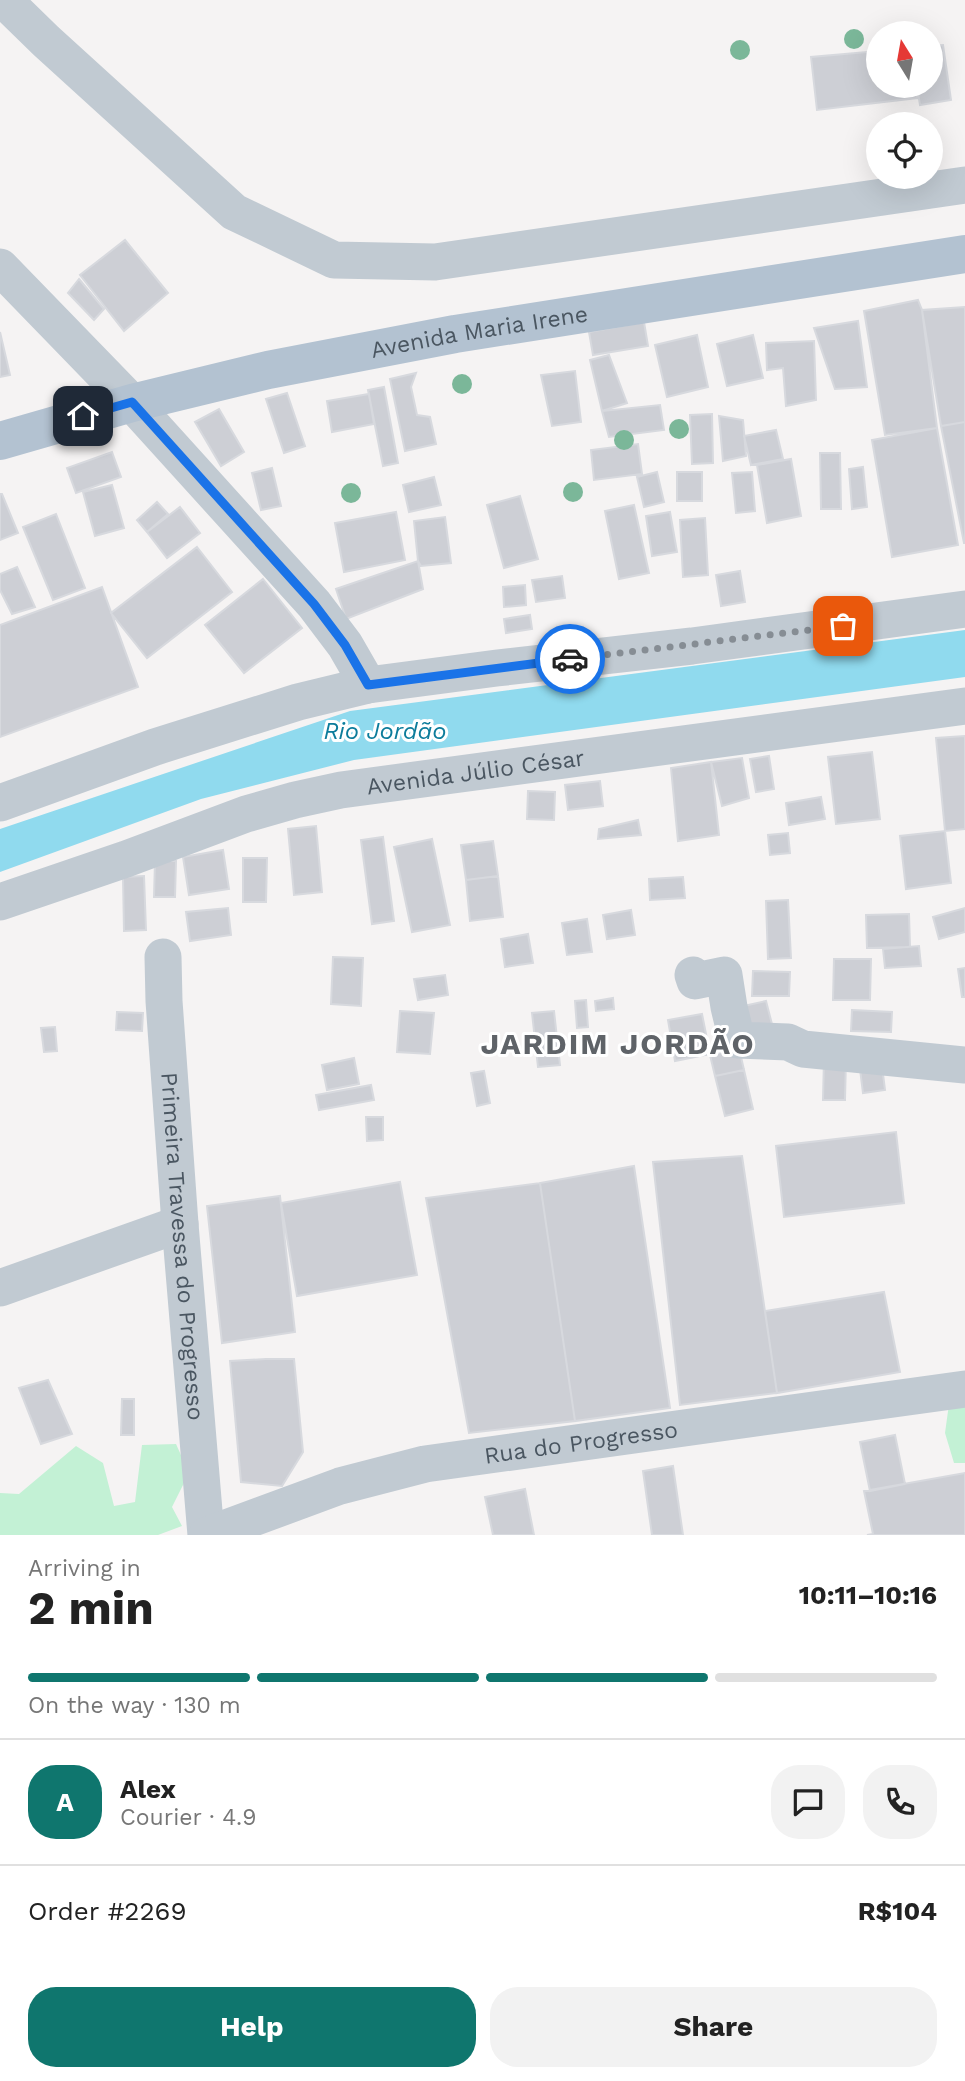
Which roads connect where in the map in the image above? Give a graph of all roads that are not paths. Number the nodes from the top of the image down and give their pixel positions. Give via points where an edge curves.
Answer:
1 (4, 0) edge
2 (965, 185) edge
3 (965, 254) edge
4 (0, 267) edge
5 (132, 402) junction
6 (0, 441) edge
7 (965, 609) edge
8 (368, 685) junction
9 (965, 706) edge
10 (0, 803) edge
11 (0, 902) edge
12 (163, 957) dead end
13 (693, 975) dead end
14 (965, 1065) edge
15 (180, 1224) junction
16 (0, 1288) edge
17 (965, 1389) edge
18 (207, 1535) edge

1 - 2 street via 234,212 334,260 435,262
3 - 5 main road, Avenida Maria Irene via 455,334
4 - 5 street
5 - 6 main road, Avenida Maria Irene
5 - 8 street via 314,604
7 - 8 street
8 - 10 street via 155,747
9 - 11 street, Avenida Júlio César via 341,790 246,814
12 - 15 street, Primeira Travessa do Progresso
13 - 14 street via 695,981 724,975 737,1040 788,1042 803,1049
15 - 16 street
15 - 18 street, Primeira Travessa do Progresso
17 - 18 street, Rua do Progresso via 425,1464 340,1486

